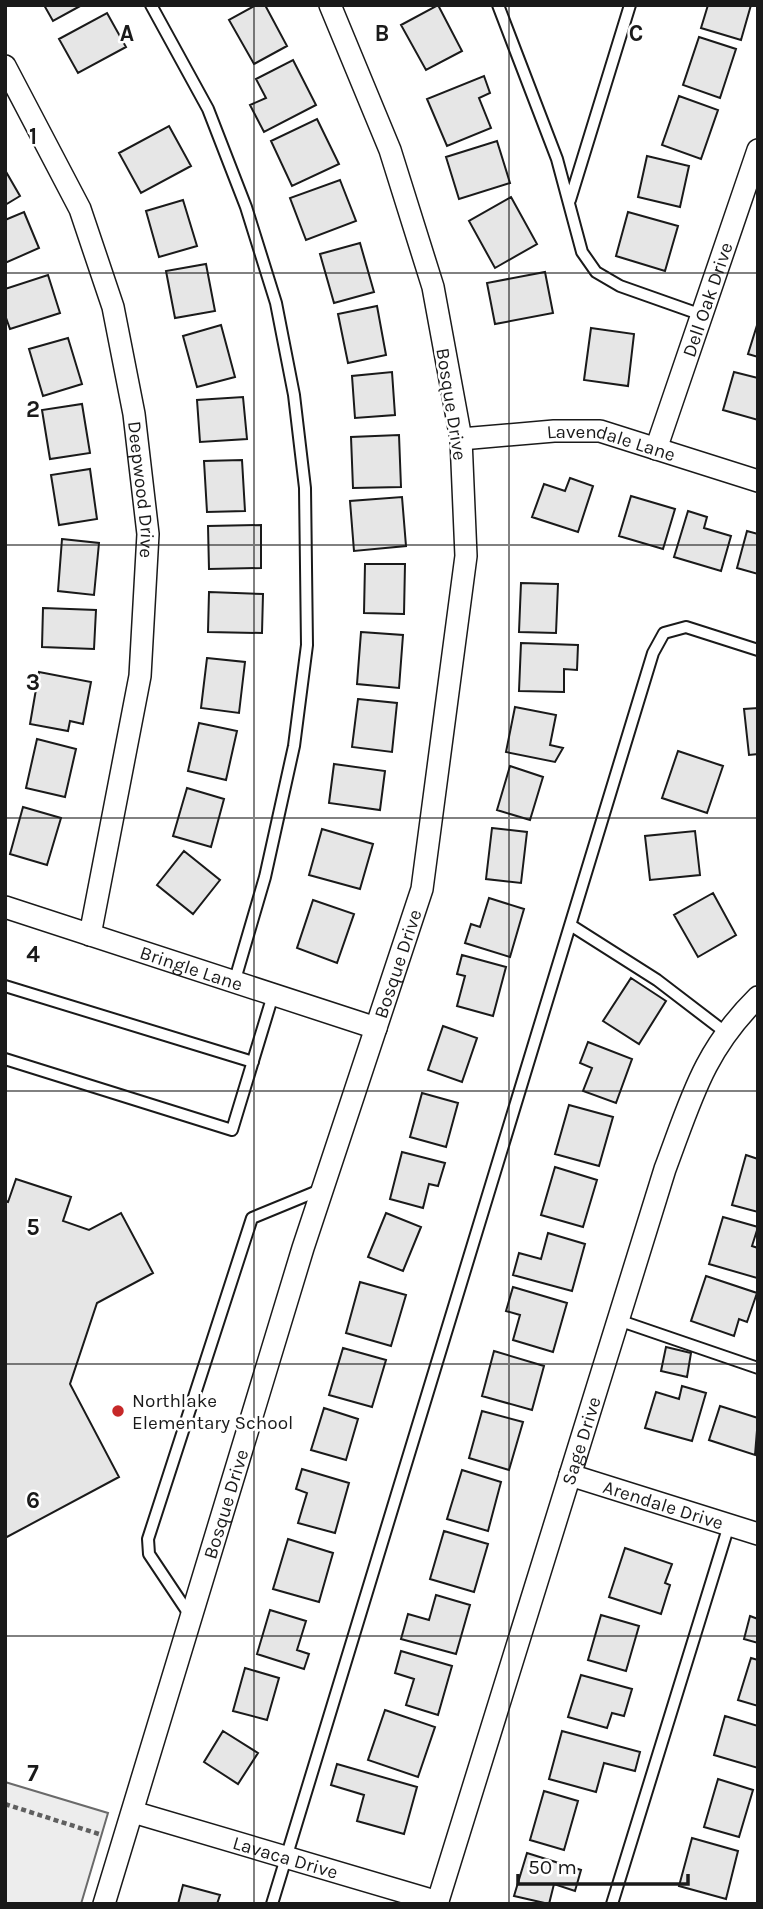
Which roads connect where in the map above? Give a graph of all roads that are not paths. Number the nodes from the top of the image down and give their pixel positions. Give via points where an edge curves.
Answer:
1 (151, 5) edge
2 (330, 5) edge
3 (498, 5) edge
4 (630, 5) edge
5 (5, 66) edge
6 (758, 150) edge
7 (570, 200) junction
8 (702, 315) junction
9 (461, 439) junction
10 (656, 449) junction
11 (758, 481) edge
12 (758, 650) edge
13 (5, 907) edge
14 (572, 926) junction
15 (90, 935) junction
16 (234, 983) junction
17 (5, 986) edge
18 (273, 995) junction
19 (758, 997) edge
20 (376, 1028) junction
21 (725, 1031) junction
22 (5, 1059) edge
23 (253, 1062) junction
24 (323, 1189) junction
25 (618, 1320) junction
26 (758, 1368) edge
27 (570, 1475) junction
28 (729, 1525) junction
29 (758, 1534) edge
30 (192, 1617) junction
31 (133, 1812) junction
32 (286, 1857) junction
33 (437, 1903) edge
34 (104, 1904) edge
35 (272, 1904) edge
36 (612, 1904) edge

1 - 16 lane via 208,109 246,207 276,303 294,396 304,488 307,645 294,746 265,877
2 - 9 street, Bosque Drive via 390,150 433,287
3 - 7 lane
4 - 7 lane
5 - 15 street, Deepwood Drive via 80,209 113,307 134,414 148,534 141,676
6 - 8 street, Dell Oak Drive
7 - 8 lane via 582,252 596,272 620,286
8 - 10 street, Dell Oak Drive
9 - 10 street, Lavendale Lane via 600,431
9 - 20 street, Bosque Drive via 466,556 422,889
10 - 11 street, Lavendale Lane
12 - 14 lane via 686,628 664,633 653,653
13 - 15 street, Bringle Lane
14 - 21 lane via 657,980
14 - 32 lane
15 - 16 street, Bringle Lane
16 - 18 street, Bringle Lane
17 - 23 lane
18 - 20 street, Bringle Lane
18 - 23 lane
19 - 21 street, Sage Drive
20 - 24 street, Bosque Drive
21 - 25 street, Sage Drive via 699,1075
22 - 23 lane via 232,1130
24 - 30 street, Bosque Drive
24 - 30 lane via 252,1218 148,1539 149,1554
25 - 26 lane
25 - 27 street, Sage Drive
27 - 28 street, Arendale Drive
27 - 33 street, Sage Drive
28 - 29 street, Arendale Drive
28 - 36 lane
30 - 31 street, Bosque Drive
31 - 32 street, Lavaca Drive
31 - 34 street, Bosque Drive
32 - 33 street, Lavaca Drive
32 - 35 lane

